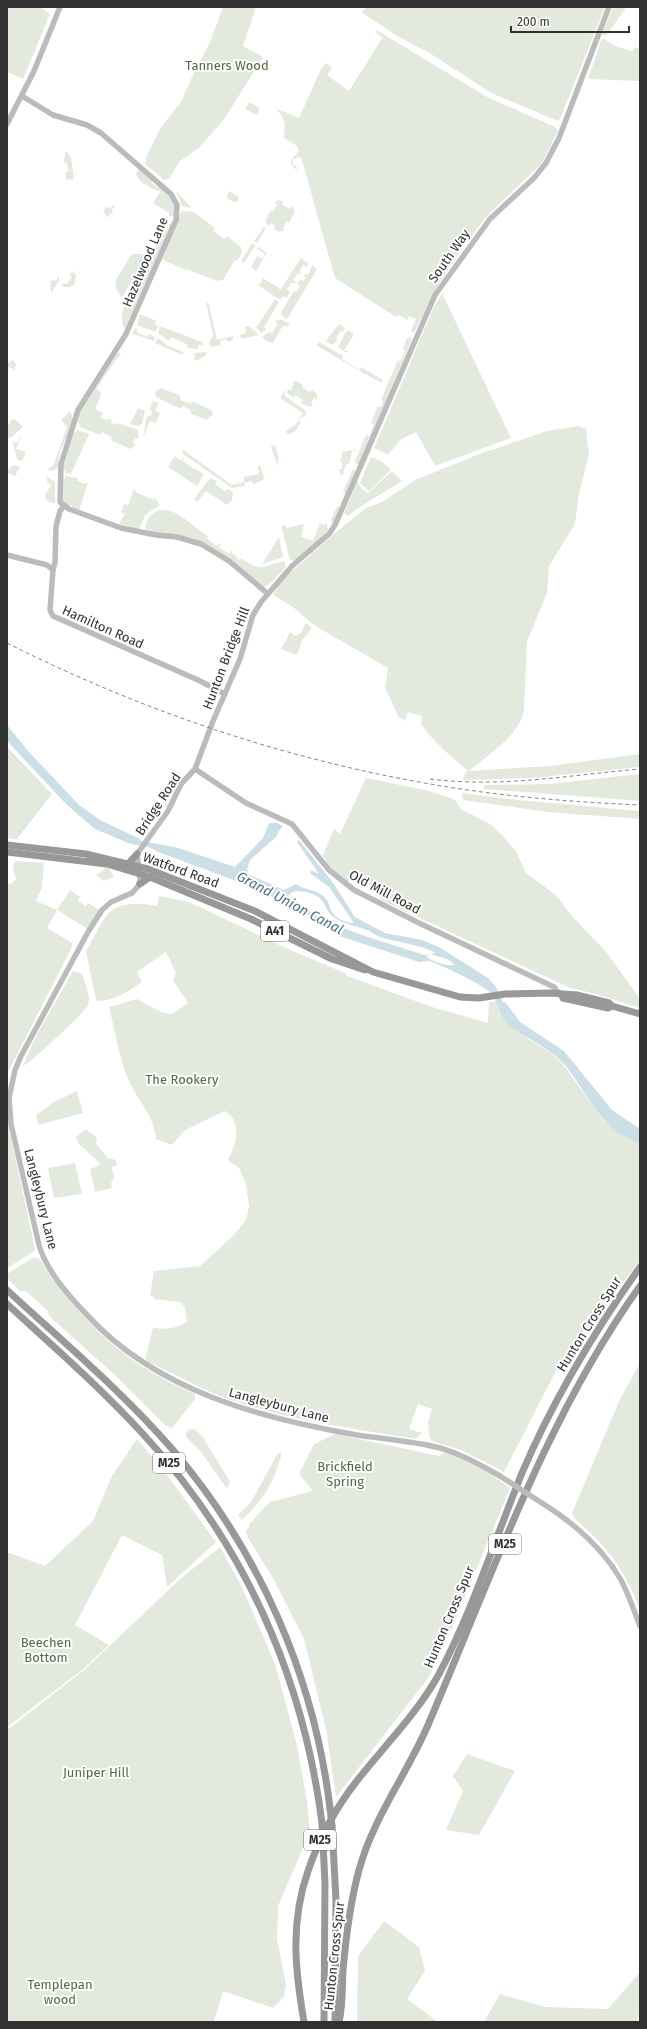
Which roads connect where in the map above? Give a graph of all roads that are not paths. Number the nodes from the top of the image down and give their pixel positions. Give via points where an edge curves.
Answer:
1 (60, 7) edge
2 (609, 7) edge
3 (22, 96) junction
4 (7, 124) edge
5 (62, 505) junction
6 (329, 534) joint
7 (7, 555) edge
8 (53, 570) junction
9 (267, 593) junction
10 (225, 694) junction
11 (195, 769) junction
12 (7, 845) edge
13 (139, 851) junction
14 (7, 852) edge
15 (128, 864) junction
16 (140, 871) junction
17 (150, 877) junction
18 (139, 885) junction
19 (373, 972) junction
20 (561, 996) junction
21 (640, 1014) edge
22 (640, 1267) edge
23 (640, 1286) edge
24 (7, 1290) edge
25 (7, 1304) edge
26 (640, 1626) edge
27 (304, 2022) edge
28 (324, 2022) edge
29 (335, 2022) edge
30 (339, 2022) edge

1 - 3 street
2 - 6 street, South Way via 559,138 546,163 534,178 490,219 435,295 340,516
3 - 4 street
3 - 5 street, Hazelwood Lane via 53,115 87,125 101,133 172,194 178,209 176,220 126,334 78,410 61,464 59,490
5 - 8 street, Hamilton Road via 56,526
5 - 9 street via 132,531 177,537 201,544 229,561
6 - 9 street, Hunton Bridge Hill via 292,566
7 - 8 street via 46,565
8 - 10 street, Hamilton Road via 50,610 54,618
9 - 10 street, Hunton Bridge Hill via 253,615 244,649
10 - 11 street, Hunton Bridge Hill via 212,721
11 - 13 street, Bridge Road via 181,784 168,811
11 - 20 street, Old Mill Road via 246,803 292,824 323,863 344,884 554,987
12 - 15 highway, Watford Road / A41 via 86,854
13 - 15 highway
13 - 16 street, Bridge Road
14 - 16 highway, Watford Road / A41 via 107,864
15 - 16 highway, Watford Road / A41
16 - 17 highway, Watford Road / A41
16 - 18 street, Bridge Road
16 - 19 highway, Watford Road / A41 via 255,911
17 - 18 highway
17 - 19 highway, Watford Road / A41 via 251,919 332,959
18 - 26 street, Langleybury Lane, bridge via 102,910 88,931 21,1056 12,1082 9,1098 11,1124 39,1245 46,1262 76,1302 109,1337 132,1356 180,1383 223,1402 275,1418 441,1449 468,1459 500,1476 576,1526 609,1562 621,1581
19 - 20 highway, Watford Road / A41 via 460,997 505,994
20 - 21 highway, A41 via 577,995
22 - 27 highway, Hunton Cross Spur / M25 via 601,1324 549,1414 522,1473 452,1646 437,1676 415,1710 340,1803 318,1844 303,1888 295,1936 297,1985
23 - 30 highway, Hunton Cross Spur / M25 via 608,1332 560,1419 533,1476 423,1736 366,1848 347,1923
24 - 29 highway, M25, bridge via 151,1426 201,1486 237,1538 274,1608 296,1661 318,1738 330,1808 336,1886
25 - 28 highway, M25, bridge via 143,1433 181,1478 228,1548 256,1598 283,1658 306,1735 322,1823 325,1883

